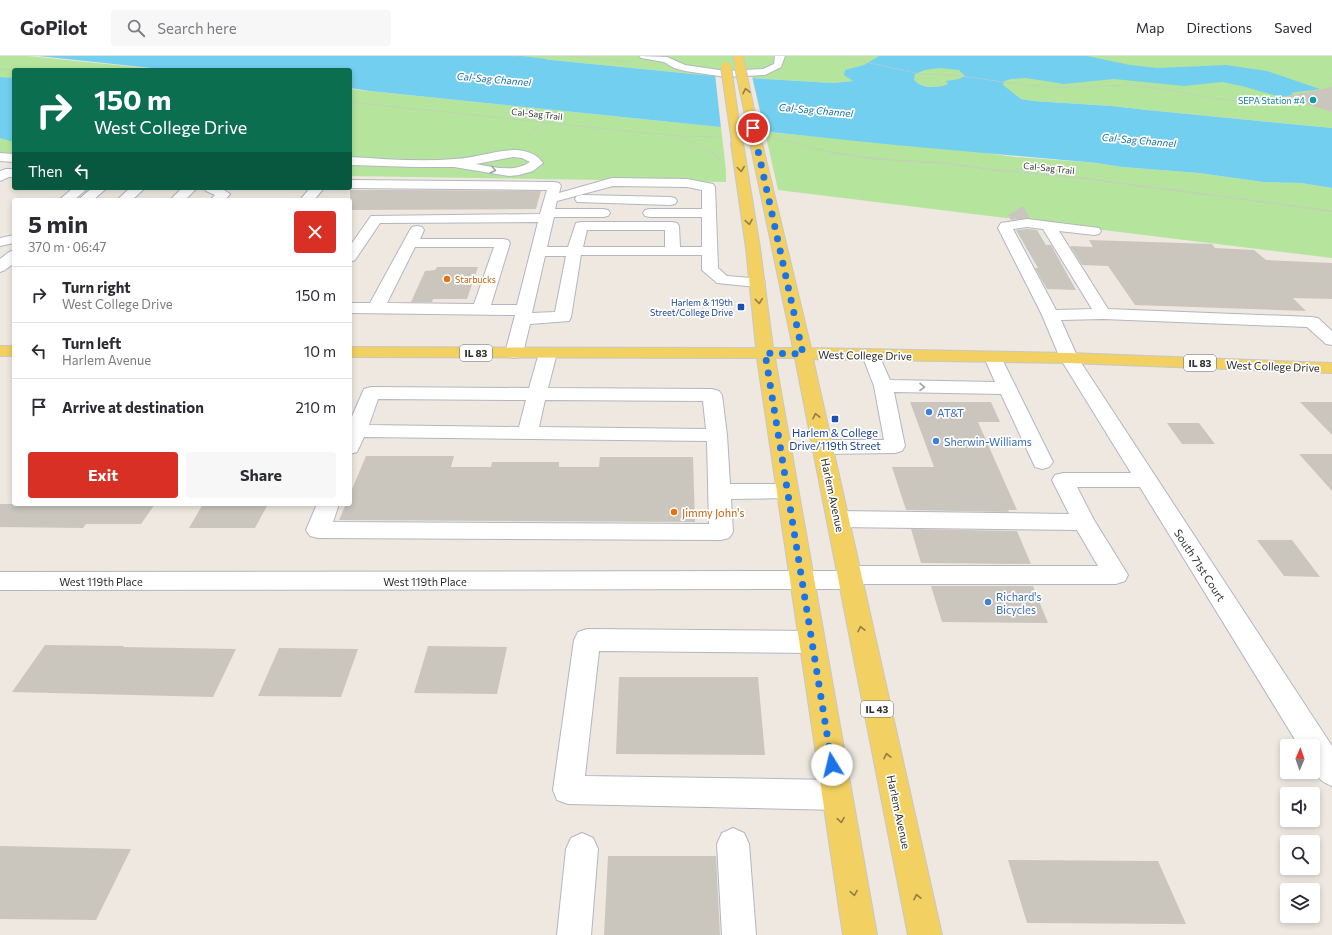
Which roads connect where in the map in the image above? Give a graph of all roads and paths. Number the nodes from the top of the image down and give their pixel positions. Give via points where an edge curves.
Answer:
1 (566, 56) edge
2 (644, 56) edge
3 (780, 56) edge
4 (839, 56) edge
5 (672, 58) edge
6 (725, 61) edge
7 (739, 61) edge
8 (635, 62) dead end
9 (0, 69) edge
10 (12, 70) edge
11 (1330, 78) dead end
12 (1332, 80) edge
13 (1276, 101) dead end
14 (352, 102) edge
15 (546, 122) junction
16 (682, 136) junction
17 (723, 137) dead end
18 (773, 138) dead end
19 (518, 141) dead end
20 (0, 157) edge
21 (12, 158) edge
22 (722, 160) dead end
23 (352, 162) edge
24 (454, 163) junction
25 (12, 173) edge
26 (0, 177) edge
27 (632, 182) junction
28 (0, 184) edge
29 (12, 184) edge
30 (352, 184) edge
31 (78, 190) edge
32 (98, 190) edge
33 (136, 190) edge
34 (188, 190) edge
35 (315, 190) edge
36 (68, 198) edge
37 (88, 198) edge
38 (126, 198) edge
39 (179, 198) edge
40 (309, 198) edge
41 (603, 200) junction
42 (550, 204) junction
43 (709, 207) junction
44 (1332, 211) edge
45 (423, 219) junction
46 (1048, 225) junction
47 (624, 226) junction
48 (1094, 231) dead end
49 (12, 239) edge
50 (0, 242) edge
51 (410, 243) junction
52 (623, 251) junction
53 (673, 251) junction
54 (710, 251) junction
55 (538, 252) junction
56 (574, 252) junction
57 (352, 254) edge
58 (12, 257) edge
59 (0, 266) edge
60 (757, 282) junction
61 (352, 308) edge
62 (376, 308) junction
63 (481, 309) junction
64 (523, 314) junction
65 (1103, 314) junction
66 (1050, 315) junction
67 (1312, 322) junction
68 (1332, 323) edge
69 (1332, 340) edge
70 (0, 351) edge
71 (12, 351) edge
72 (352, 352) edge
73 (514, 353) junction
74 (548, 353) junction
75 (765, 353) junction
76 (803, 354) junction
77 (871, 355) junction
78 (993, 357) junction
79 (1069, 358) junction
80 (1332, 368) edge
81 (883, 386) junction
82 (1007, 388) junction
83 (537, 396) junction
84 (527, 433) junction
85 (717, 435) junction
86 (353, 439) edge
87 (823, 447) junction
88 (1042, 462) dead end
89 (1146, 480) junction
90 (787, 491) junction
91 (720, 492) junction
92 (327, 506) edge
93 (838, 519) junction
94 (1084, 522) junction
95 (850, 578) junction
96 (802, 580) junction
97 (0, 581) edge
98 (812, 642) junction
99 (1332, 772) edge
100 (837, 795) junction
101 (733, 844) dead end
102 (582, 849) dead end
103 (574, 935) edge
104 (739, 935) edge
105 (860, 935) edge
106 (925, 935) edge

1 - 8 path
2 - 5 street
3 - 5 street via 778,65 771,69 747,74 691,69 677,66
4 - 13 path via 920,74 962,76 1048,88 1128,85 1225,100
6 -> 60 main road, bridge
76 -> 7 main road, Harlem Avenue / IL 43, bridge
9 - 10 path
11 - 12 path
14 - 15 path, Cal-Sag Trail
15 - 16 path, Cal-Sag Trail
15 - 19 path
16 - 17 path, Cal-Sag Trail
16 - 22 path
18 - 44 path, Cal-Sag Trail via 834,153 876,159 944,163 1081,178
20 - 21 street
23 - 24 street
24 -> 24 street via 514,173 531,169 537,163 524,154
25 - 26 street
27 - 41 street
27 - 41 street
27 - 42 street via 612,182
27 - 43 street via 687,183 708,187
28 - 29 street
30 - 42 street
31 - 36 street
32 - 37 street
33 - 38 street
34 - 39 street
35 - 40 street
41 - 42 street
41 - 43 street
42 - 43 street
42 - 45 street
42 - 55 street
43 - 54 street
45 - 51 street
45 - 57 street via 376,219
46 - 48 street
46 - 65 street
46 - 66 street, South 71st Court via 1019,223 1005,228
47 - 52 street
47 - 53 street via 672,226
47 - 56 street via 581,226
49 - 50 street
51 - 62 street
51 - 63 street via 503,243
52 - 53 street
52 - 56 street
53 - 54 street
54 - 60 street via 710,270 723,280
55 - 56 street
55 - 64 street
56 - 64 street via 563,317
58 - 59 street
60 -> 75 main road
61 - 62 street
62 - 63 street
63 - 64 street
64 - 73 street
65 - 66 street
65 - 67 street
66 - 79 street, South 71st Court
67 - 68 street
67 - 69 street
70 - 71 main road
72 - 73 main road, West College Drive / IL 83
73 - 74 main road, West College Drive / IL 83
74 - 75 main road, West College Drive / IL 83
74 - 83 street
75 - 76 main road, West College Drive / IL 83
75 - 90 main road
76 - 77 main road, West College Drive / IL 83
87 -> 76 main road, Harlem Avenue / IL 43
77 - 78 main road, West College Drive / IL 83
77 - 81 street
78 - 79 main road, West College Drive / IL 83
78 - 82 street
79 - 80 main road, West College Drive / IL 83
79 - 89 street, South 71st Court
81 -> 82 street
81 - 87 street via 895,446
82 - 88 street
83 - 84 street
83 - 85 street via 712,395
83 - 86 street via 371,394
84 - 85 street
84 - 86 street
85 - 91 street
87 - 93 main road, Harlem Avenue / IL 43
89 - 94 street via 1064,480
89 - 99 street, South 71st Court
90 - 91 street
90 - 96 main road
91 - 92 street via 721,532 318,530
93 - 94 street
93 - 95 main road, Harlem Avenue / IL 43
94 - 95 street, West 119th Place via 1116,575
95 - 96 street, West 119th Place
106 -> 95 main road, Harlem Avenue / IL 43
96 - 97 street, West 119th Place
96 - 98 main road
98 - 100 main road
98 - 100 street via 587,640 568,790
100 -> 105 main road
101 - 104 street
102 - 103 street

